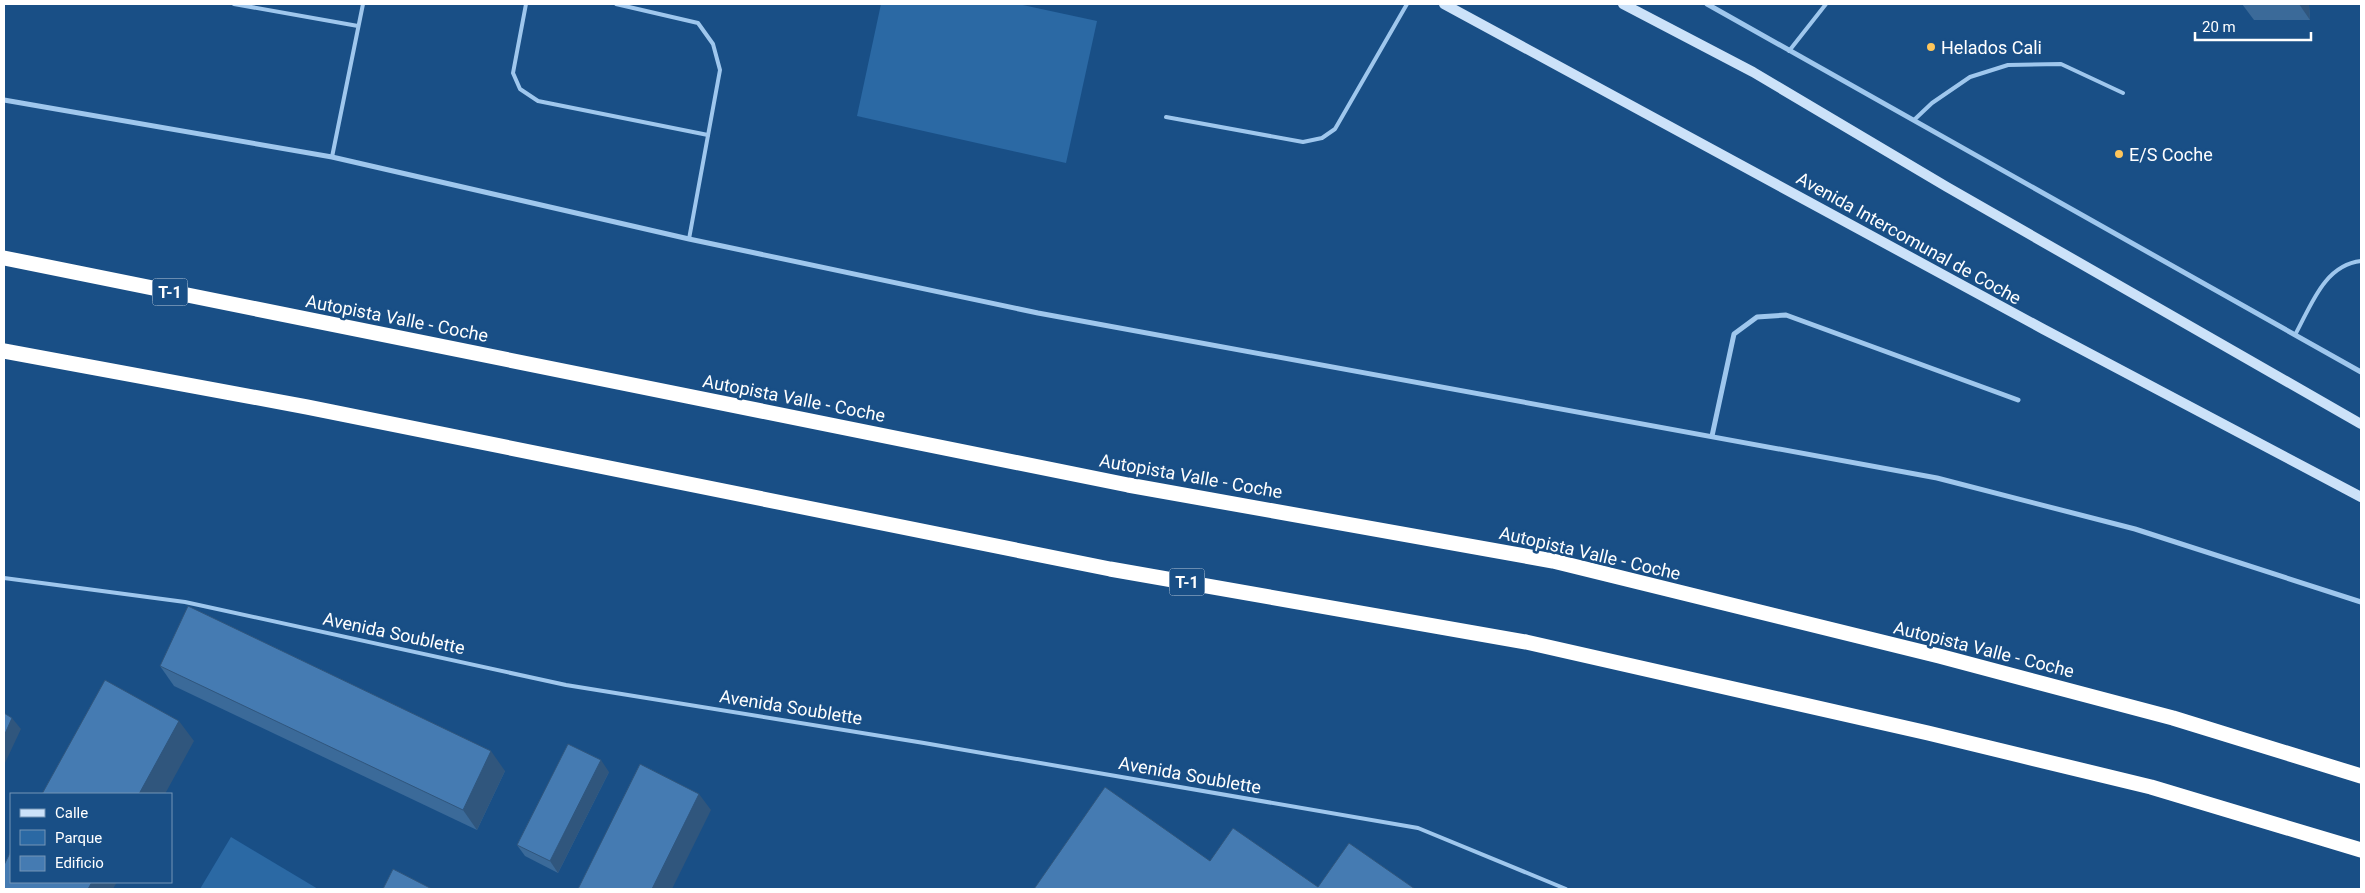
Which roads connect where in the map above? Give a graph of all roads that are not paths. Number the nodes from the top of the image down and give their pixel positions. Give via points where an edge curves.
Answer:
1 (234, 4) edge
2 (363, 4) edge
3 (526, 4) edge
4 (616, 4) edge
5 (1407, 4) edge
6 (1444, 4) edge
7 (1623, 4) edge
8 (1707, 4) edge
9 (1826, 4) edge
10 (358, 26) junction
11 (1789, 51) junction
12 (2123, 93) dead end
13 (4, 100) edge
14 (1166, 117) dead end
15 (1914, 120) junction
16 (708, 135) junction
17 (332, 157) junction
18 (689, 238) junction
19 (4, 258) edge
20 (2361, 261) edge
21 (2295, 335) junction
22 (4, 351) edge
23 (2361, 372) edge
24 (2018, 400) dead end
25 (2361, 424) edge
26 (1712, 436) junction
27 (2361, 497) edge
28 (4, 578) edge
29 (2361, 602) edge
30 (2361, 776) edge
31 (2361, 850) edge
32 (1566, 889) edge

1 - 10 lane
2 - 10 lane
3 - 16 lane via 512,73 520,89 538,100
4 - 16 lane via 698,22 713,44 720,70
5 - 14 lane via 1335,129 1322,138 1303,142
6 - 27 main road, Avenida Intercomunal de Coche via 2034,325
7 - 25 main road via 1753,72
8 - 11 street
9 - 11 lane
10 - 17 lane
11 - 15 street
12 - 15 lane via 2061,64 2008,65 1970,77 1932,103
13 - 17 street
15 - 21 street
16 - 18 lane
17 - 18 street
18 - 26 street via 1048,314
19 - 30 highway, Autopista Valle - Coche / T-1 via 1128,485 1553,561 2154,713
20 - 21 lane via 2351,262 2325,279
21 - 23 street
22 - 31 highway, T-1 via 307,407 1110,569 1526,642 1928,732 2151,787
24 - 26 street via 1786,315 1757,317 1734,334
26 - 29 street via 1937,478 2135,529
28 - 32 lane, Avenida Soublette via 185,602 566,685 934,744 1418,828

